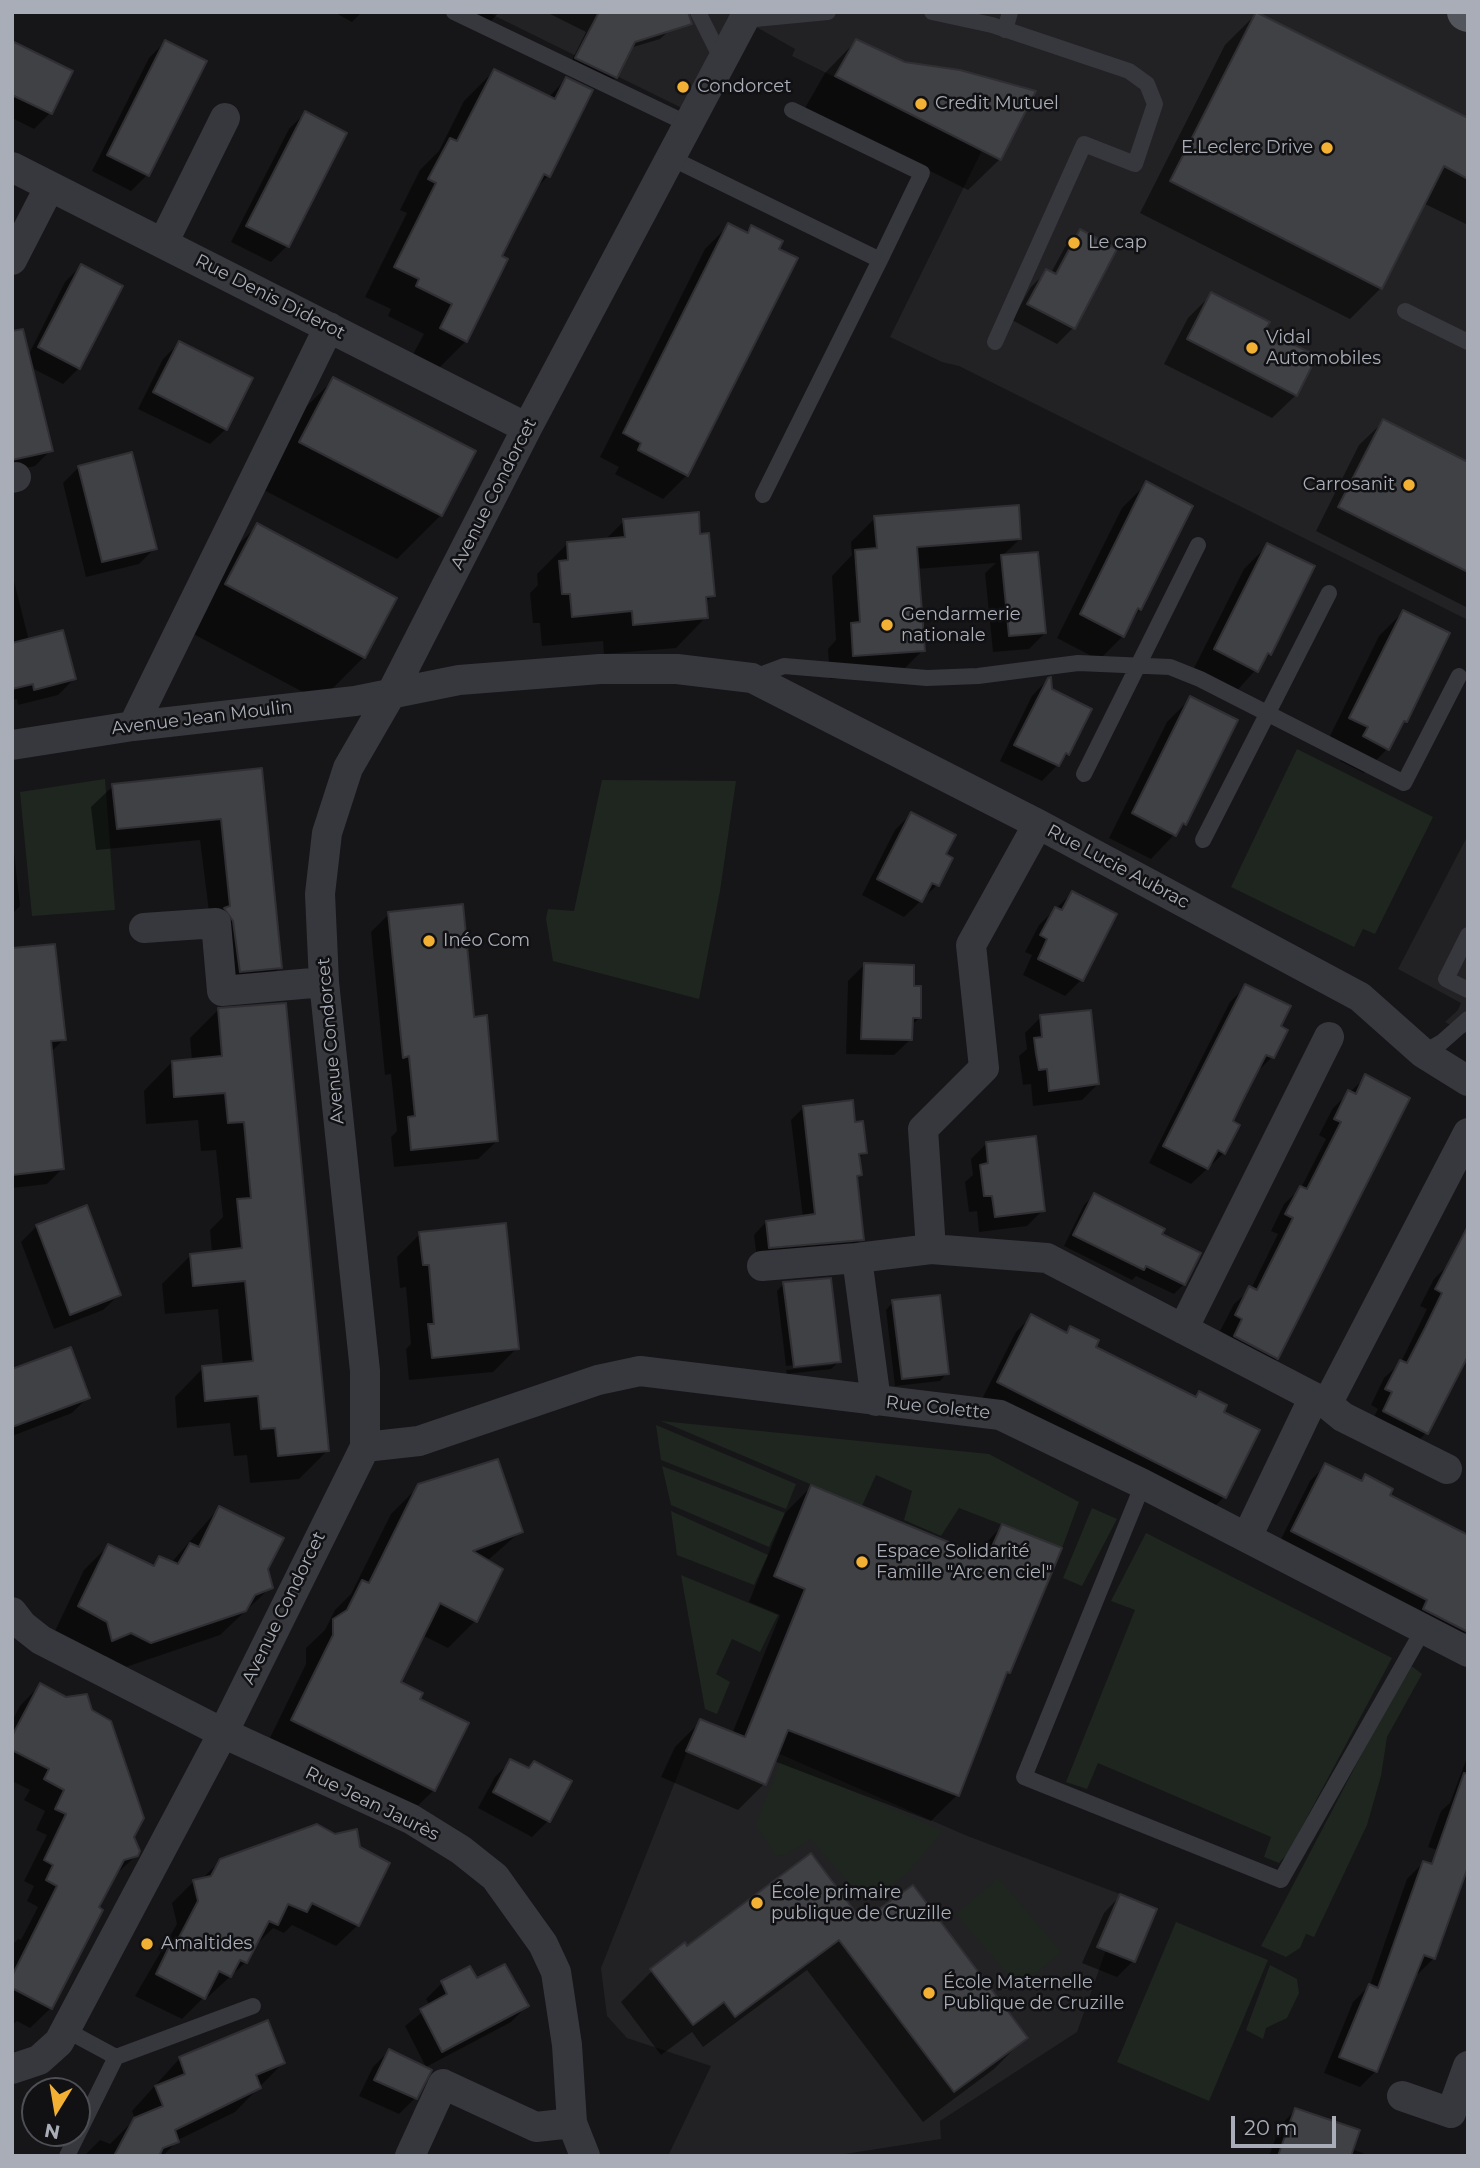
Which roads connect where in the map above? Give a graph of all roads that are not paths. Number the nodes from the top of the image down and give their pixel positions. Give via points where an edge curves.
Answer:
1 (454, 12) edge
2 (698, 12) edge
3 (828, 12) edge
4 (932, 12) edge
5 (1010, 12) edge
6 (746, 16) edge
7 (1005, 30) junction
8 (722, 60) junction
9 (792, 110) dead end
10 (225, 118) dead end
11 (688, 124) junction
12 (671, 158) junction
13 (12, 167) edge
14 (50, 186) junction
15 (163, 243) junction
16 (12, 260) edge
17 (880, 260) junction
18 (1405, 311) dead end
19 (329, 327) junction
20 (995, 342) dead end
21 (1468, 342) edge
22 (527, 428) junction
23 (763, 495) dead end
24 (1198, 545) dead end
25 (1329, 593) dead end
26 (1139, 664) junction
27 (1459, 676) dead end
28 (752, 678) junction
29 (392, 692) junction
30 (1268, 713) junction
31 (133, 726) junction
32 (12, 745) edge
33 (1084, 774) dead end
34 (1038, 824) junction
35 (1203, 841) dead end
36 (144, 928) dead end
37 (1468, 935) edge
38 (324, 982) junction
39 (1468, 990) edge
40 (1468, 1019) edge
41 (1329, 1037) dead end
42 (1423, 1053) junction
43 (1468, 1081) edge
44 (1468, 1133) edge
45 (931, 1249) junction
46 (857, 1258) junction
47 (762, 1266) dead end
48 (1183, 1329) junction
49 (876, 1401) junction
50 (1321, 1401) junction
51 (365, 1447) junction
52 (1447, 1469) dead end
53 (1143, 1484) junction
54 (1247, 1537) junction
55 (12, 1612) edge
56 (1423, 1630) junction
57 (1468, 1652) edge
58 (223, 1733) junction
59 (253, 2006) dead end
60 (66, 2030) junction
61 (116, 2057) junction
62 (1468, 2066) edge
63 (12, 2070) edge
64 (1402, 2096) dead end
65 (572, 2123) junction
66 (66, 2156) edge
67 (410, 2156) edge
68 (585, 2156) edge

1 - 11 lane
2 - 8 lane
3 - 6 lane
4 - 7 lane
5 - 7 lane
6 - 8 street, Avenue Condorcet
7 - 20 lane via 1129,71 1147,84 1155,104 1135,164 1084,144
8 - 11 street, Avenue Condorcet
9 - 17 lane via 922,173
10 - 15 street
11 - 12 street, Avenue Condorcet
12 - 17 lane
12 - 22 street, Avenue Condorcet
13 - 14 street, Rue Denis Diderot
14 - 15 street, Rue Denis Diderot
14 - 16 street
15 - 19 street, Rue Denis Diderot
17 - 23 lane
18 - 21 lane
19 - 22 street, Rue Denis Diderot
19 - 31 street
22 - 29 street, Avenue Condorcet
24 - 26 lane
25 - 30 lane
26 - 28 lane via 1078,663 927,678 784,666
26 - 30 lane via 1170,667 1200,678
26 - 33 lane
27 - 30 lane via 1404,783
28 - 29 street, Avenue Jean Moulin via 677,669 600,669 459,680
28 - 34 street, Rue Lucie Aubrac
29 - 31 street, Avenue Jean Moulin via 355,701
29 - 38 street, Avenue Condorcet via 348,768 327,833 320,894
30 - 35 lane
31 - 32 street, Avenue Jean Moulin
34 - 42 street, Rue Lucie Aubrac via 1360,997
34 - 45 street via 971,945 984,1068 923,1129
36 - 38 street via 216,923 222,991
37 - 39 lane via 1446,979
38 - 51 street, Avenue Condorcet via 365,1371
40 - 42 lane
41 - 48 street
42 - 43 street, Rue Lucie Aubrac
44 - 50 street
45 - 46 street
45 - 48 street via 1047,1258
46 - 47 street
46 - 49 street
48 - 50 street
49 - 51 street, Rue Colette via 640,1371 598,1380 419,1441
49 - 53 street, Rue Colette via 1000,1415
50 - 52 street via 1343,1417
50 - 54 street
51 - 58 street, Avenue Condorcet
53 - 54 street, Rue Colette
53 - 56 lane via 1024,1777 1281,1880
54 - 56 street, Rue Colette
55 - 58 street, Rue Jean Jaurès via 41,1640
56 - 57 street, Rue Colette
58 - 60 street, Avenue Condorcet
58 - 65 street, Rue Jean Jaurès via 411,1819 495,1877 543,1944 556,1972
59 - 61 lane
60 - 61 lane
60 - 63 street, Avenue Condorcet via 39,2060
61 - 66 lane
62 - 64 street via 1451,2113
65 - 67 street via 536,2127 443,2084
65 - 68 street, Rue Jean Jaurès

